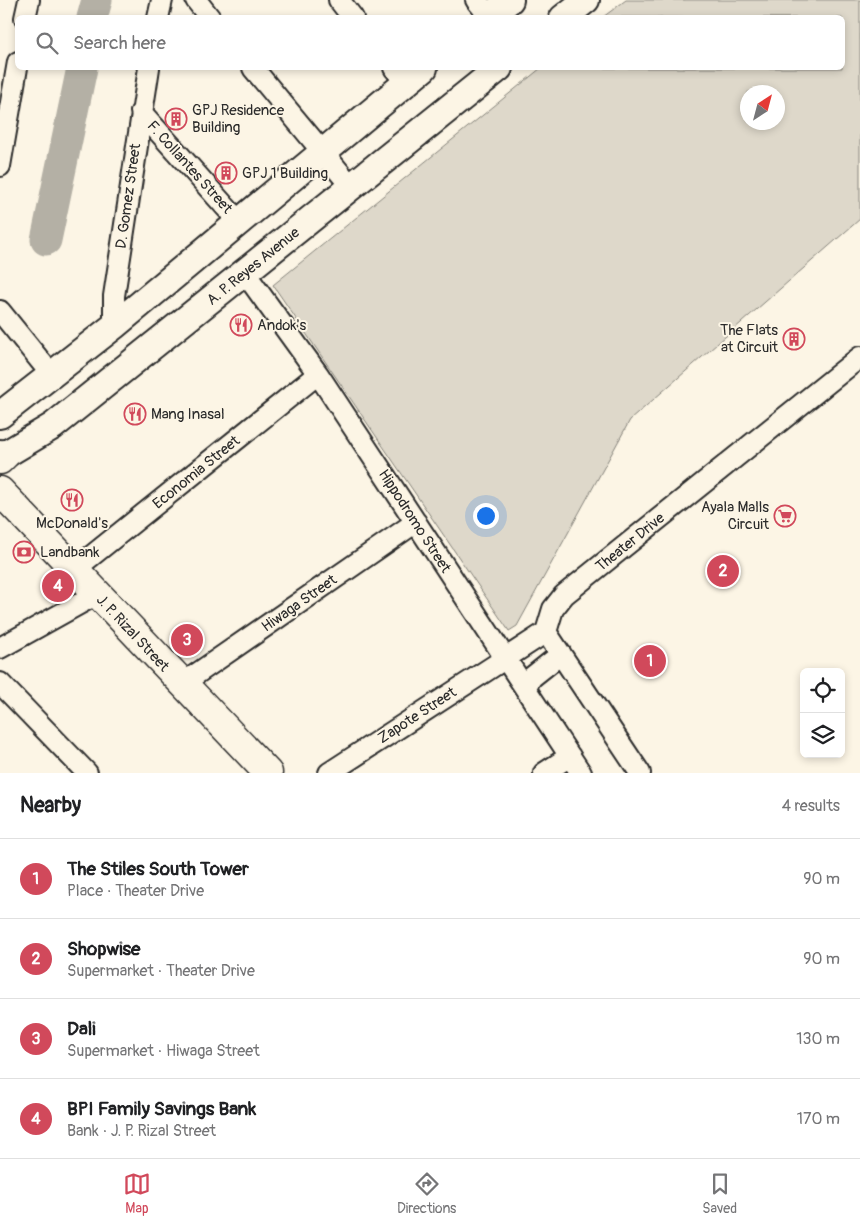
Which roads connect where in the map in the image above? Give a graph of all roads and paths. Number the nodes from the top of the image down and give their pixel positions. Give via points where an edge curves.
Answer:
1 (29, 0) edge
2 (162, 0) edge
3 (196, 0) edge
4 (338, 0) edge
5 (510, 0) edge
6 (586, 0) edge
7 (484, 11) edge
8 (26, 15) edge
9 (159, 15) edge
10 (208, 15) edge
11 (350, 15) edge
12 (522, 15) edge
13 (567, 15) edge
14 (17, 70) edge
15 (149, 70) edge
16 (255, 70) edge
17 (496, 70) edge
18 (408, 72) edge
19 (140, 112) junction
20 (324, 152) junction
21 (0, 162) edge
22 (0, 166) edge
23 (294, 176) junction
24 (350, 185) junction
25 (321, 210) junction
26 (239, 222) junction
27 (245, 273) junction
28 (0, 311) edge
29 (114, 326) junction
30 (860, 357) edge
31 (51, 374) junction
32 (318, 374) junction
33 (0, 415) edge
34 (2, 456) edge
35 (0, 491) edge
36 (416, 522) junction
37 (74, 570) junction
38 (97, 594) junction
39 (546, 632) junction
40 (0, 648) edge
41 (561, 654) junction
42 (505, 658) junction
43 (0, 684) edge
44 (182, 684) junction
45 (525, 687) junction
46 (570, 756) junction
47 (87, 773) edge
48 (268, 773) edge
49 (328, 773) edge
50 (544, 773) edge
51 (582, 773) edge
52 (640, 773) edge

1 - 8 street
2 - 9 street
3 - 10 street
4 - 11 street
5 - 7 street
5 - 12 street
6 - 13 street
14 - 21 street
15 - 19 street, D. Gomez Street
16 - 20 street
17 - 24 street, A. P. Reyes Avenue
18 - 20 street
19 - 26 street, F. Collantes Street
19 - 29 street, D. Gomez Street via 114,296
20 - 23 street
20 - 24 street
21 - 22 street
23 - 25 street
23 - 26 street
24 - 25 street, A. P. Reyes Avenue
25 - 27 street, A. P. Reyes Avenue
26 - 29 street
27 - 32 street, Hippodromo Street
27 - 34 street, A. P. Reyes Avenue via 53,426
28 - 31 street
29 - 31 street
30 - 39 street, Theater Drive via 564,595 553,609
31 - 33 street
32 - 36 street, Hippodromo Street
32 - 37 street, Economia Street
35 - 37 main road, J. P. Rizal Street
36 - 42 street, Hippodromo Street
36 - 44 street, Hiwaga Street
37 - 38 main road, J. P. Rizal Street
38 - 40 street
38 - 44 main road, J. P. Rizal Street
39 - 41 street
39 - 42 street, Zapote Street
41 - 45 street via 532,677
41 - 52 street
42 - 45 street, Hippodromo Street
42 - 49 street, Zapote Street
43 - 47 street
44 - 48 main road, J. P. Rizal Street
45 - 46 street, Hippodromo Street
46 - 50 street
46 - 51 street, Hippodromo Street

